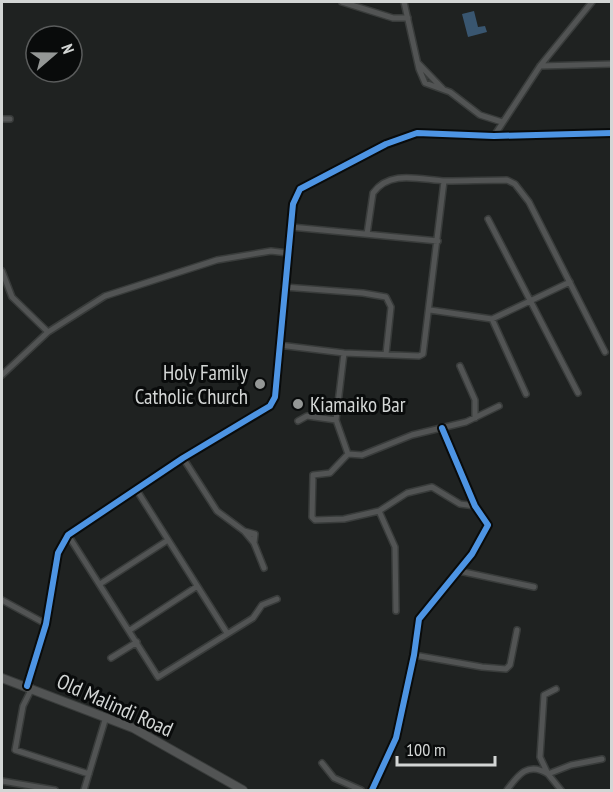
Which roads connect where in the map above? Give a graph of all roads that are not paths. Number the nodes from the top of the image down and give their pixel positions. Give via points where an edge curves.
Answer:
1 (342, 2) edge
2 (404, 2) edge
3 (592, 2) edge
4 (408, 18) junction
5 (612, 64) edge
6 (540, 66) junction
7 (2, 119) edge
8 (10, 119) dead end
9 (502, 122) junction
10 (612, 133) edge
11 (494, 136) junction
12 (444, 181) junction
13 (488, 219) dead end
14 (291, 227) junction
15 (367, 234) junction
16 (438, 241) junction
17 (288, 253) junction
18 (2, 271) edge
19 (570, 282) junction
20 (284, 287) junction
21 (528, 301) junction
22 (430, 310) junction
23 (492, 319) junction
24 (48, 332) junction
25 (279, 345) junction
26 (344, 352) junction
27 (605, 352) dead end
28 (386, 354) junction
29 (460, 366) dead end
30 (2, 375) edge
31 (578, 393) dead end
32 (526, 394) dead end
33 (499, 406) dead end
34 (475, 418) junction
35 (336, 420) junction
36 (298, 421) dead end
37 (442, 428) junction
38 (348, 454) junction
39 (183, 458) junction
40 (136, 489) junction
41 (475, 507) junction
42 (379, 511) junction
43 (68, 535) junction
44 (168, 540) junction
45 (264, 568) dead end
46 (459, 571) junction
47 (100, 584) junction
48 (196, 587) junction
49 (534, 588) dead end
50 (277, 599) dead end
51 (2, 600) edge
52 (396, 611) dead end
53 (46, 624) junction
54 (130, 630) junction
55 (517, 630) dead end
56 (227, 633) junction
57 (137, 642) junction
58 (414, 655) junction
59 (111, 658) dead end
60 (158, 677) junction
61 (2, 678) edge
62 (151, 681) dead end
63 (29, 687) junction
64 (555, 689) dead end
65 (106, 717) junction
66 (602, 759) dead end
67 (322, 763) dead end
68 (90, 774) junction
69 (548, 774) junction
70 (2, 781) edge
71 (55, 790) edge
72 (84, 790) edge
73 (243, 790) edge
74 (361, 790) edge
75 (372, 790) edge
76 (507, 790) edge
77 (561, 790) edge

1 - 4 street via 393,18
2 - 4 street
3 - 6 street
4 - 9 street via 425,83 446,91 480,115
5 - 6 street
6 - 9 street
7 - 8 street
9 - 11 street
10 - 11 street
11 - 14 street via 417,133 387,144 300,189 294,198
12 - 15 street via 411,177 383,182 373,193
12 - 16 street
12 - 19 street via 507,180 515,184 529,202
13 - 21 street
14 - 15 street
14 - 17 street
15 - 16 street
16 - 22 street
17 - 20 street
17 - 24 street via 271,251 217,260 105,296
18 - 24 street via 17,303
19 - 21 street
19 - 27 street
20 - 25 street
20 - 28 street via 386,297 391,307
21 - 23 street
21 - 31 street
22 - 23 street
22 - 28 street via 423,354
23 - 32 street
24 - 30 street
25 - 26 street
25 - 39 street via 270,406
26 - 28 street
26 - 35 street
29 - 34 street via 475,400
33 - 34 street
34 - 37 street
35 - 36 street via 307,416
35 - 38 street
37 - 38 street via 362,454
37 - 41 street
38 - 42 street via 330,473 313,475 313,518 344,519
39 - 40 street
39 - 45 street via 217,511 254,543
40 - 43 street
40 - 44 street
41 - 42 street via 460,504 432,487 407,493
41 - 46 street via 488,525
42 - 52 street via 395,547
43 - 47 street
43 - 53 street via 58,553
44 - 47 street
44 - 48 street
46 - 49 street
46 - 58 street via 419,619
47 - 54 street
48 - 54 street
48 - 56 street
50 - 56 street via 262,605 253,618
51 - 53 street
53 - 63 street
54 - 57 street
55 - 58 street via 506,669
56 - 60 street
57 - 59 street
57 - 60 street
58 - 75 street via 396,738
60 - 62 street
61 - 63 main road, Old Malindi Road
63 - 65 main road, Old Malindi Road
63 - 68 street via 15,750
64 - 69 street via 545,693 542,711 540,750
65 - 68 street
65 - 73 main road, Old Malindi Road via 139,731
66 - 69 street
67 - 74 street via 334,778
68 - 72 street
69 - 76 street via 528,769 514,778
69 - 77 street
70 - 71 street

